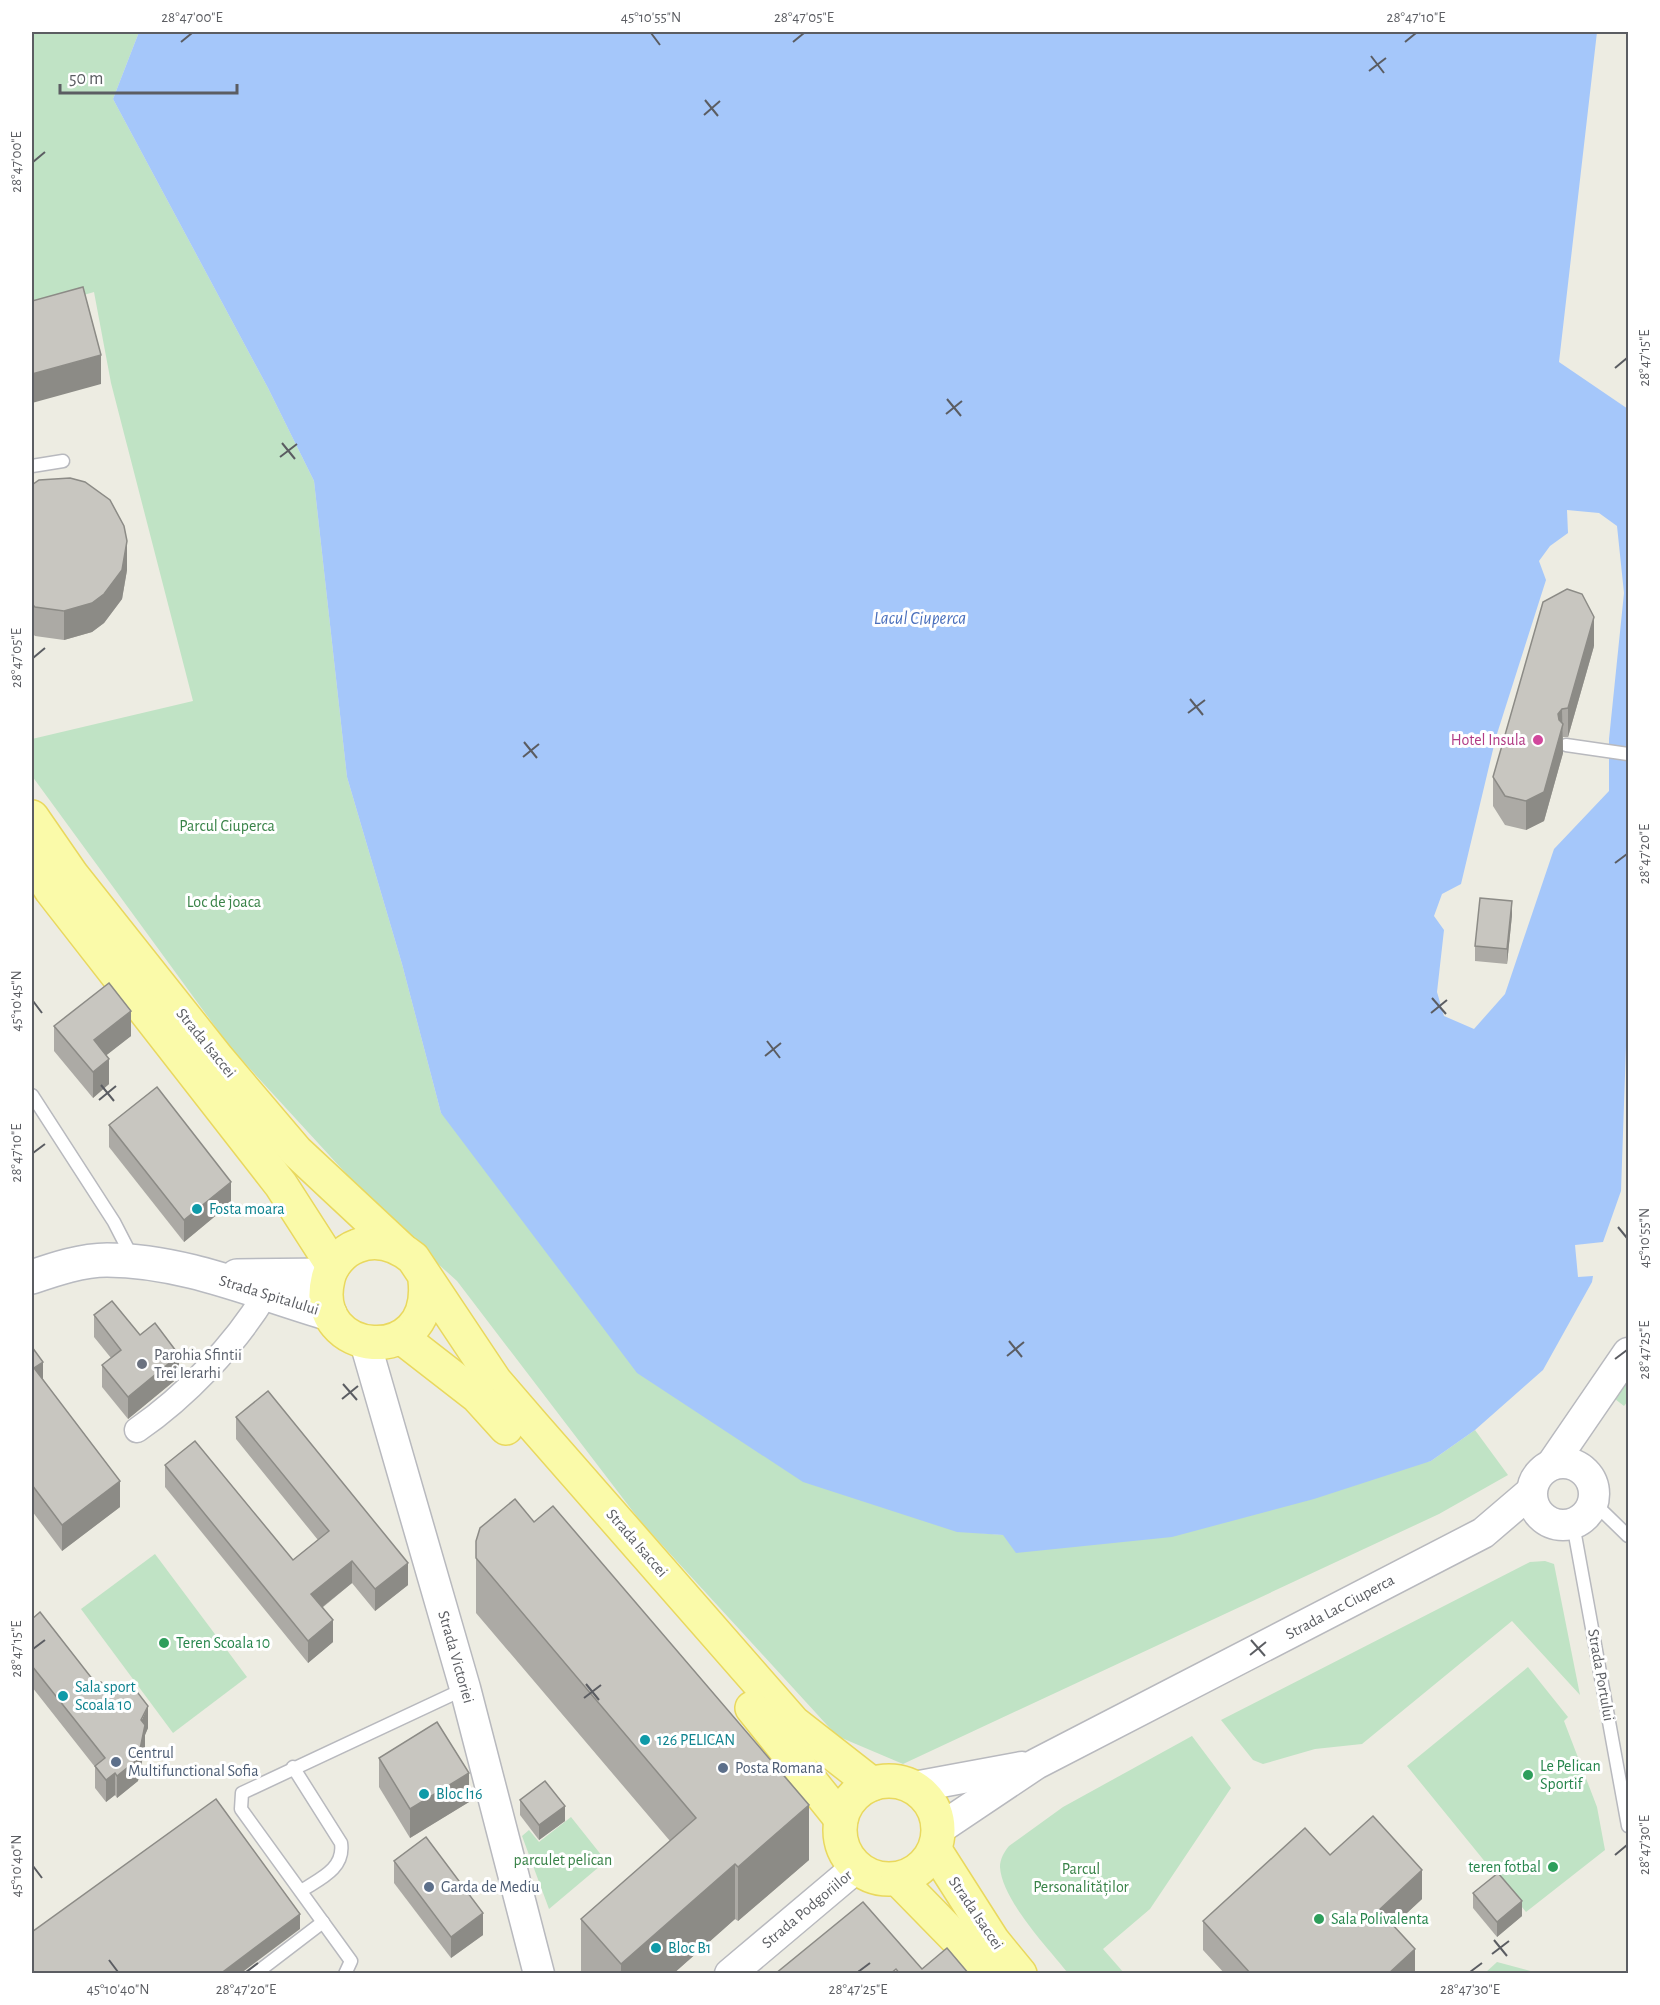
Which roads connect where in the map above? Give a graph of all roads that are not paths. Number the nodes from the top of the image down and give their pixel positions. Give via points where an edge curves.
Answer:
1 (63, 461) dead end
2 (32, 466) edge
3 (1566, 745) dead end
4 (1629, 754) edge
5 (32, 817) edge
6 (32, 860) edge
7 (32, 1095) edge
8 (403, 1250) junction
9 (135, 1262) junction
10 (331, 1271) junction
11 (34, 1273) edge
12 (208, 1276) junction
13 (425, 1280) junction
14 (265, 1294) junction
15 (330, 1314) junction
16 (401, 1337) junction
17 (365, 1342) junction
18 (1629, 1353) edge
19 (1588, 1412) junction
20 (137, 1430) dead end
21 (1552, 1464) junction
22 (1581, 1468) junction
23 (1531, 1492) junction
24 (1571, 1515) junction
25 (1483, 1533) junction
26 (1629, 1536) edge
27 (465, 1688) junction
28 (1036, 1764) junction
29 (293, 1767) junction
30 (872, 1784) junction
31 (914, 1787) junction
32 (841, 1819) junction
33 (1629, 1826) edge
34 (937, 1839) junction
35 (857, 1867) junction
36 (898, 1879) junction
37 (301, 1891) junction
38 (323, 1922) junction
39 (255, 1974) edge
40 (345, 1974) edge
41 (539, 1974) edge
42 (730, 1974) edge
43 (991, 1974) edge
44 (1020, 1974) edge

1 - 2 lane
3 - 4 lane
5 - 8 main road, Strada Isaccei via 72,875 296,1151
6 - 10 main road, Strada Isaccei via 51,890 281,1185
7 - 9 lane via 114,1222
8 - 10 main road via 372,1242 357,1246 343,1254
8 - 13 main road, Strada Isaccei via 420,1268
9 - 11 main road, Strada Spitalului via 106,1260
9 - 12 main road, Strada Spitalului
10 - 12 main road, Strada Spitalului
10 - 15 main road via 326,1288
12 - 14 main road, Strada Spitalului
13 - 16 main road via 425,1306 420,1319
13 - 30 main road, Strada Isaccei via 495,1381 794,1723
14 - 15 main road, Strada Spitalului
14 - 20 street via 235,1338 166,1410
15 - 17 main road via 344,1332
16 - 17 main road via 378,1344
16 - 32 main road, Strada Isaccei via 485,1404 777,1736
17 - 27 street, Strada Victoriei
18 - 19 street
19 - 21 street
19 - 22 street
21 - 22 street via 1562,1462
21 - 23 street via 1537,1475
22 - 24 street via 1594,1487
23 - 24 street via 1538,1513
23 - 25 street, Strada Lac Ciuperca
24 - 25 street, Strada Lac Ciuperca
24 - 26 lane
24 - 33 lane, Strada Portului
25 - 28 street, Strada Lac Ciuperca
27 - 29 lane
27 - 41 street, Strada Victoriei
28 - 31 street, Strada Lac Ciuperca
28 - 34 street, Strada Lac Ciuperca
29 - 37 lane via 341,1843 343,1855 336,1868
29 - 37 lane via 242,1792 241,1809
30 - 31 main road via 893,1781
30 - 32 main road via 852,1797
31 - 34 main road, Strada Isaccei via 931,1805
32 - 35 main road via 843,1847
34 - 36 main road via 926,1864
34 - 44 main road, Strada Isaccei via 993,1941
35 - 36 main road via 874,1877
35 - 42 street, Strada Podgoriilor
36 - 43 main road, Strada Isaccei
37 - 38 lane
38 - 39 lane
38 - 40 lane via 351,1961

